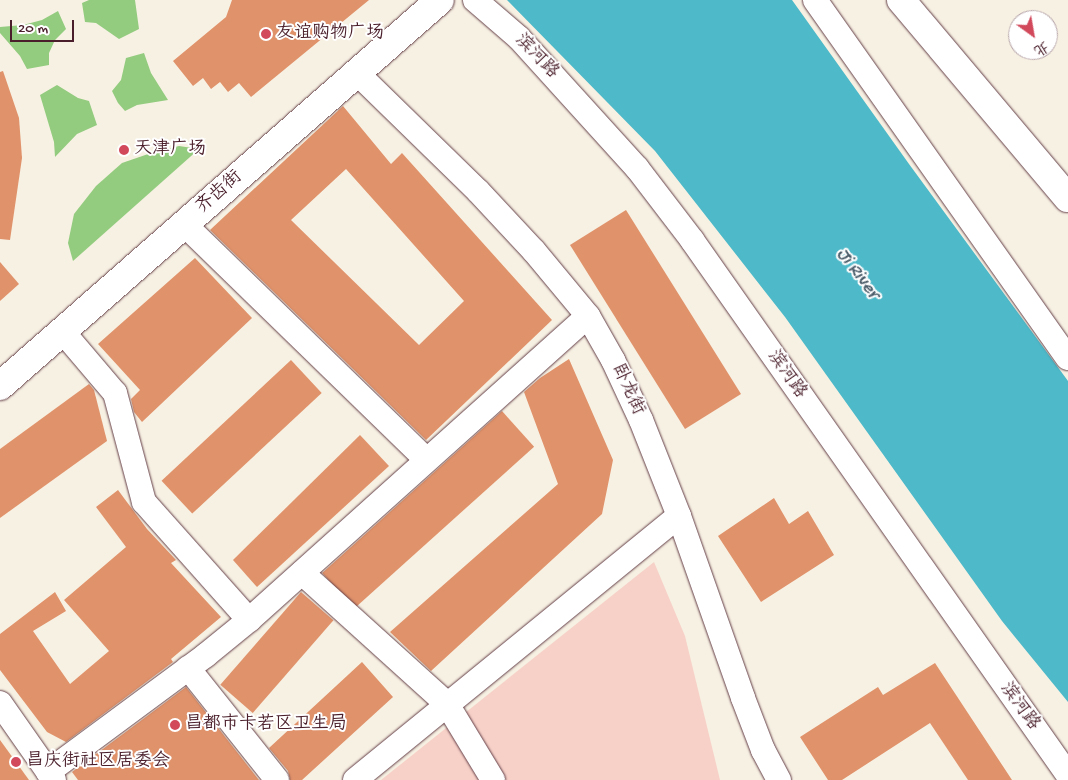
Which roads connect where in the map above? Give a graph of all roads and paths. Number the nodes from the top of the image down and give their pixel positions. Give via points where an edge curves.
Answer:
1 (440, 0) edge
2 (475, 0) edge
3 (815, 0) edge
4 (901, 0) edge
5 (357, 73) junction
6 (1068, 198) edge
7 (184, 224) junction
8 (588, 316) junction
9 (63, 332) junction
10 (1068, 358) edge
11 (0, 386) edge
12 (426, 459) junction
13 (679, 516) junction
14 (302, 573) junction
15 (249, 620) junction
16 (188, 668) junction
17 (0, 703) edge
18 (447, 704) junction
19 (1068, 775) edge
20 (51, 776) edge
21 (277, 780) edge
22 (355, 780) edge
23 (492, 780) edge
24 (779, 780) edge

1 - 5 main road, 齐齿街
2 - 19 street, 滨河路 via 519,38 637,168 697,248
3 - 10 street
4 - 6 main road
5 - 7 main road, 齐齿街
5 - 8 street, 卧龙街 via 478,191
7 - 9 main road, 齐齿街
7 - 12 street
8 - 12 street
8 - 13 street, 卧龙街 via 629,394
9 - 11 main road, 齐齿街
9 - 15 street via 115,394 144,502
12 - 14 street
13 - 18 street
13 - 24 street, 卧龙街 via 743,698 763,750
14 - 15 street
14 - 18 street
15 - 16 street
16 - 20 street
16 - 21 street
17 - 20 street
18 - 22 street
18 - 23 street

